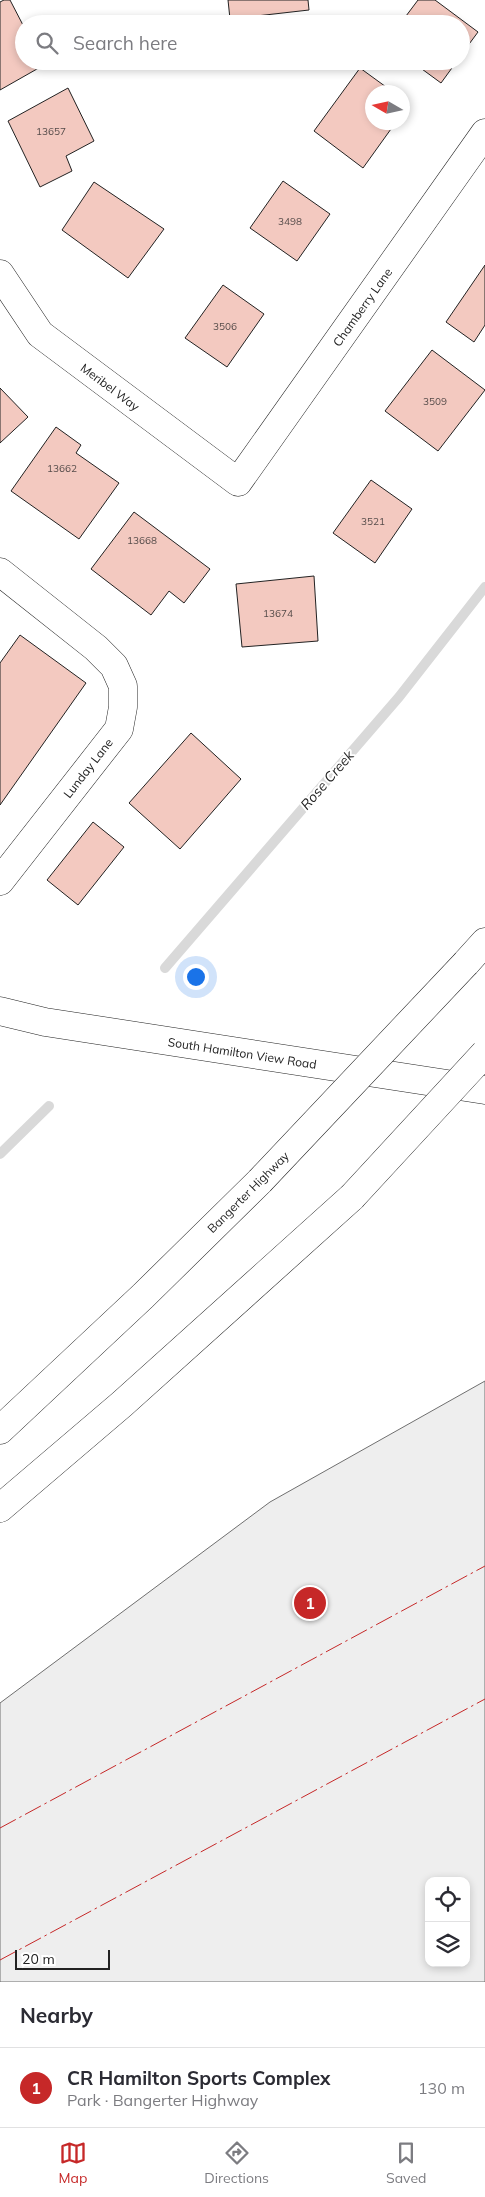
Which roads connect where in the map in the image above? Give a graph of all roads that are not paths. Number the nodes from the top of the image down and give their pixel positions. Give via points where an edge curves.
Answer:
1 (485, 133) edge
2 (0, 274) edge
3 (238, 482) joint
4 (0, 572) edge
5 (0, 881) edge
6 (485, 942) edge
7 (0, 1011) edge
8 (485, 1054) edge
9 (485, 1090) edge
10 (0, 1430) edge
11 (0, 1508) edge

1 - 3 main road, Chamberry Lane
2 - 3 main road, Meribel Way via 40,334
4 - 5 main road, Lunday Lane via 114,666 123,686 123,707 119,729
6 - 10 main road, Bangerter Highway, bridge via 260,1181
7 - 9 main road, South Hamilton View Road via 45,1022
8 - 11 main road, bridge via 352,1197 122,1404

